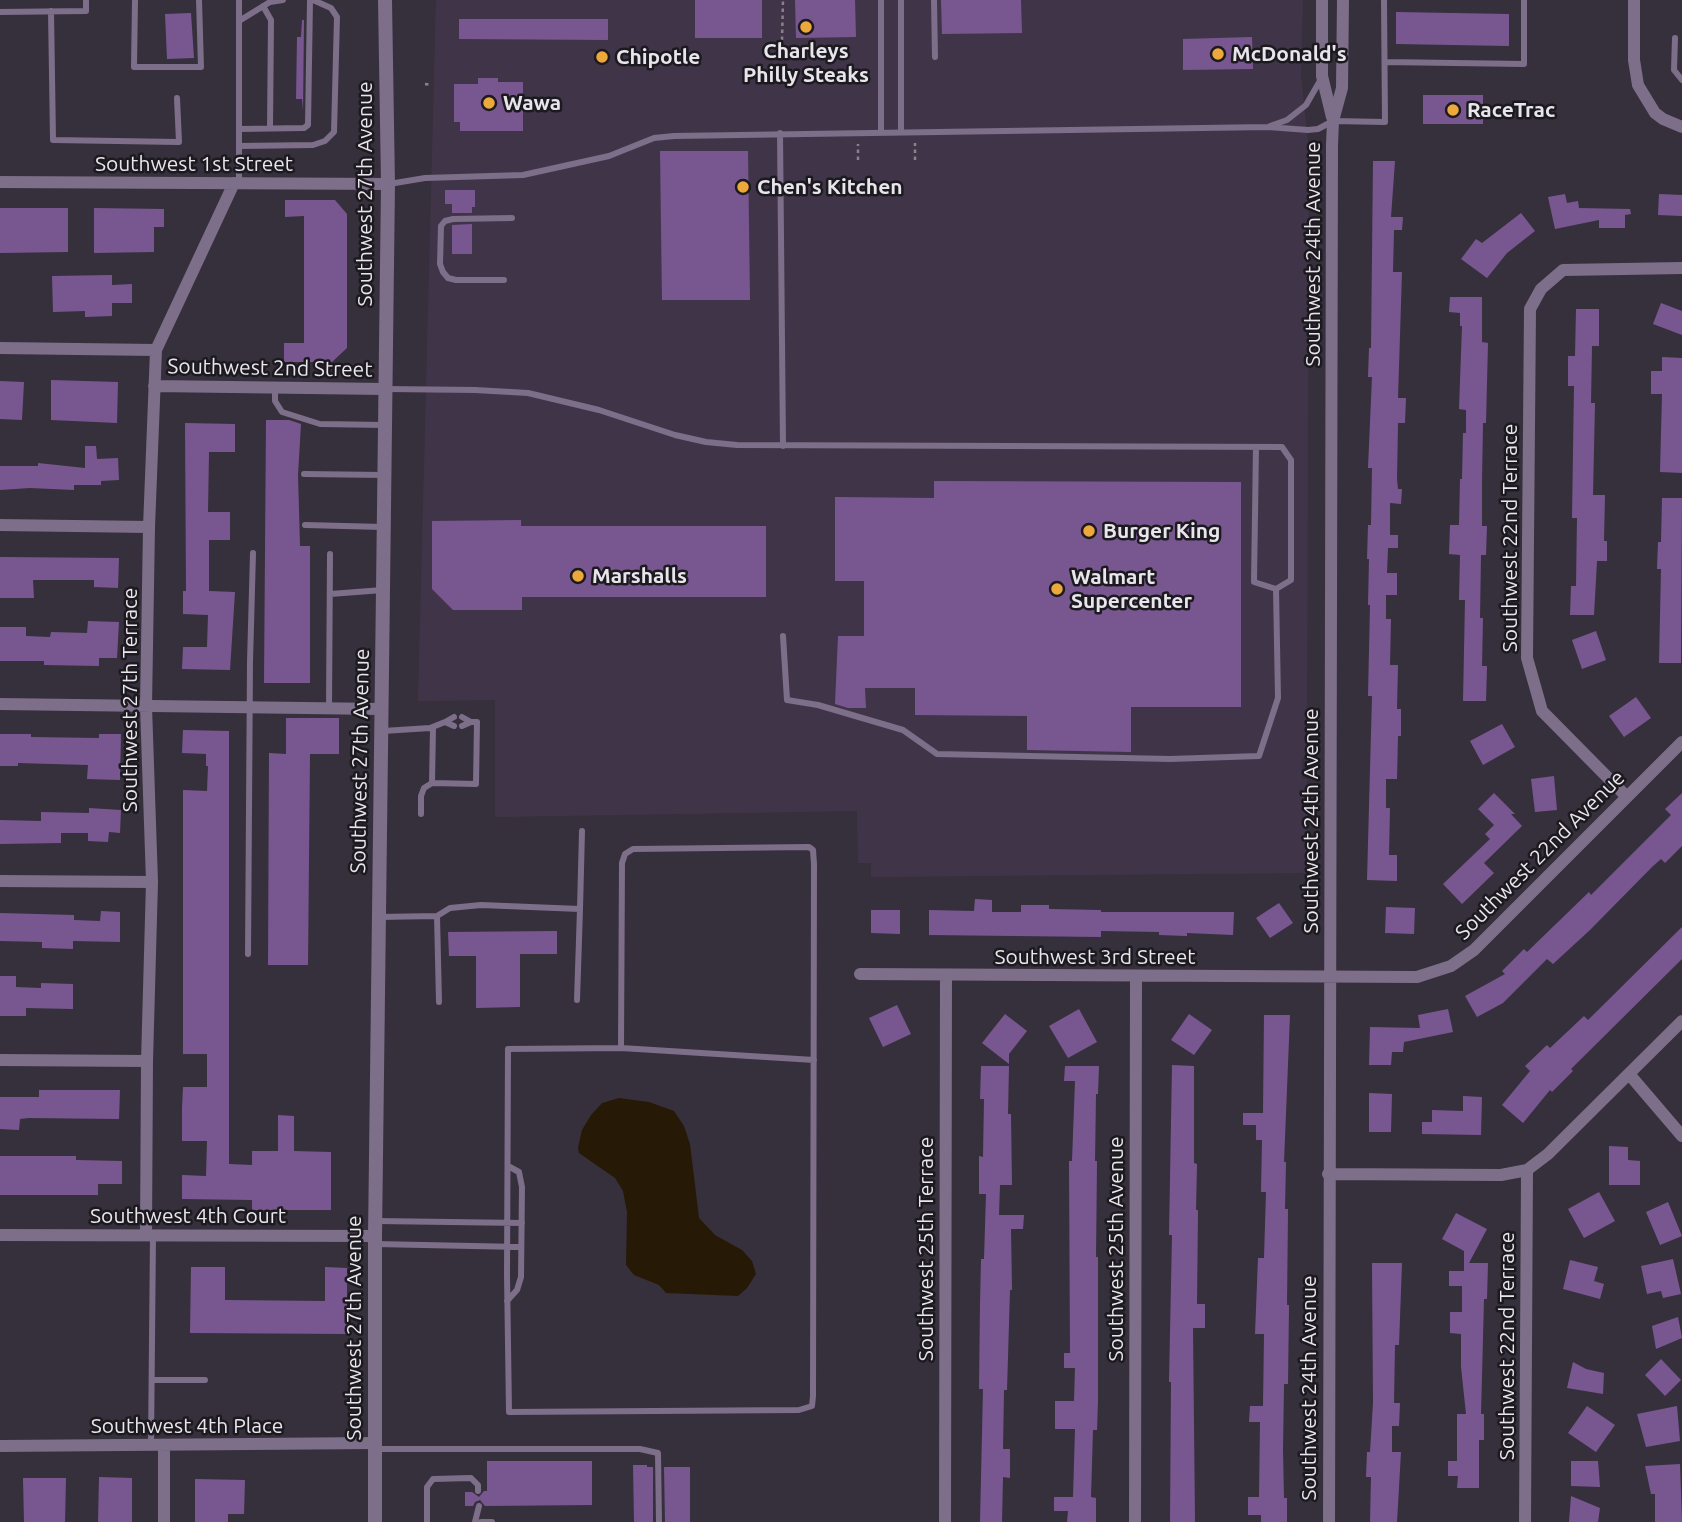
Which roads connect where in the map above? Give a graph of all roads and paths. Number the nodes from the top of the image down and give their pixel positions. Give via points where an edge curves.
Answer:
1 (86, 0) edge
2 (135, 0) edge
3 (198, 0) edge
4 (239, 0) edge
5 (283, 0) edge
6 (312, 0) edge
7 (385, 0) edge
8 (783, 0) edge
9 (881, 0) edge
10 (901, 0) edge
11 (934, 0) edge
12 (1322, 0) edge
13 (1343, 0) edge
14 (1384, 0) edge
15 (1524, 0) edge
16 (1634, 0) edge
17 (263, 6) junction
18 (51, 11) junction
19 (0, 12) edge
20 (239, 21) junction
21 (1675, 38) dead end
22 (782, 40) dead end
23 (935, 57) dead end
24 (1385, 62) junction
25 (1322, 76) junction
26 (1682, 80) edge
27 (425, 84) dead end
28 (430, 85) dead end
29 (177, 98) dead end
30 (1333, 121) junction
31 (1268, 127) junction
32 (1682, 127) edge
33 (270, 128) junction
34 (239, 129) junction
35 (881, 132) junction
36 (901, 132) junction
37 (780, 134) junction
38 (916, 140) dead end
39 (859, 141) dead end
40 (239, 146) junction
41 (858, 160) dead end
42 (915, 160) dead end
43 (0, 182) edge
44 (236, 183) junction
45 (388, 184) junction
46 (512, 218) dead end
47 (1682, 268) edge
48 (504, 280) dead end
49 (0, 348) edge
50 (156, 350) junction
51 (154, 386) junction
52 (275, 387) junction
53 (385, 389) junction
54 (385, 425) junction
55 (783, 446) junction
56 (1256, 447) junction
57 (304, 474) dead end
58 (384, 475) junction
59 (0, 525) edge
60 (305, 525) dead end
61 (149, 527) junction
62 (383, 527) junction
63 (253, 553) dead end
64 (330, 554) dead end
65 (1276, 589) junction
66 (383, 590) junction
67 (330, 594) junction
68 (783, 636) dead end
69 (0, 704) edge
70 (146, 706) junction
71 (250, 707) junction
72 (329, 708) junction
73 (382, 709) junction
74 (445, 722) junction
75 (471, 722) junction
76 (433, 727) junction
77 (381, 732) junction
78 (1682, 742) edge
79 (432, 783) junction
80 (1626, 796) junction
81 (421, 814) dead end
82 (582, 831) dead end
83 (0, 881) edge
84 (152, 882) junction
85 (580, 909) junction
86 (437, 916) junction
87 (379, 917) junction
88 (248, 954) dead end
89 (860, 974) dead end
90 (946, 976) junction
91 (1136, 976) junction
92 (1329, 977) junction
93 (577, 1000) dead end
94 (439, 1002) dead end
95 (1682, 1021) edge
96 (621, 1048) junction
97 (0, 1060) edge
98 (814, 1060) junction
99 (146, 1061) junction
100 (1629, 1074) junction
101 (1682, 1136) edge
102 (508, 1166) junction
103 (1527, 1170) junction
104 (1328, 1174) junction
105 (375, 1221) junction
106 (508, 1223) junction
107 (522, 1223) junction
108 (0, 1235) edge
109 (149, 1235) junction
110 (375, 1240) junction
111 (508, 1247) junction
112 (521, 1247) junction
113 (507, 1301) junction
114 (152, 1380) junction
115 (205, 1380) dead end
116 (0, 1446) edge
117 (158, 1446) junction
118 (375, 1446) junction
119 (478, 1491) dead end
120 (479, 1506) dead end
121 (164, 1522) edge
122 (375, 1522) edge
123 (428, 1522) edge
124 (475, 1522) edge
125 (481, 1522) edge
126 (492, 1522) edge
127 (659, 1522) edge
128 (945, 1522) edge
129 (1135, 1522) edge
130 (1329, 1522) edge
131 (1525, 1522) edge

1 - 18 lane via 86,11
2 - 3 lane via 134,66 201,67
4 - 20 lane
5 - 17 lane
6 - 33 lane via 309,125
6 - 40 lane via 331,8 337,17 334,132 313,145
7 - 45 street, Southwest 27th Avenue
8 - 22 path
9 - 35 lane
10 - 36 lane
11 - 23 lane
12 - 25 street, Southwest 24th Avenue
13 - 30 street, Southwest 24th Avenue via 1342,88
14 - 24 lane
15 - 24 lane via 1524,64
16 - 32 street via 1638,85 1655,113
17 - 20 lane
17 - 33 lane via 271,20
18 - 19 lane
18 - 29 lane via 53,140 179,142
20 - 34 lane
21 - 26 lane via 1674,70
24 - 30 lane via 1385,122
25 - 30 street, Southwest 24th Avenue
25 - 31 lane via 1306,106
27 - 28 path
30 - 31 lane via 1308,130
30 - 92 street, Southwest 24th Avenue
31 - 36 lane
33 - 34 lane
34 - 40 lane
35 - 36 lane
35 - 37 lane
37 - 45 lane via 654,138 609,156 523,175 425,178
37 - 55 lane
38 - 42 path
39 - 41 path
40 - 44 lane
43 - 44 street, Southwest 1st Street
44 - 45 street, Southwest 1st Street
44 - 50 street, Southwest 27th Terrace
45 - 53 street, Southwest 27th Avenue
46 - 48 lane via 453,219 441,226 440,264 449,278
47 - 80 street, Southwest 22nd Terrace via 1563,271 1541,289 1530,309 1527,658 1542,710
49 - 50 street, Southwest 2nd Street
50 - 51 street, Southwest 27th Terrace
51 - 52 street, Southwest 2nd Street
51 - 61 street, Southwest 27th Terrace
52 - 53 street, Southwest 2nd Street
52 - 54 lane via 275,401 282,412 320,425
53 - 54 street, Southwest 27th Avenue
53 - 55 lane via 528,394 706,442
54 - 58 street, Southwest 27th Avenue
55 - 56 lane
56 - 65 lane via 1254,582
56 - 65 lane via 1282,447 1291,460 1291,580
57 - 58 lane
58 - 62 street, Southwest 27th Avenue
59 - 61 street
60 - 62 lane
61 - 70 street, Southwest 27th Terrace
62 - 66 street, Southwest 27th Avenue
63 - 71 lane
64 - 67 lane
65 - 68 lane via 1278,698 1259,756 1170,759 937,754 903,730 787,700
66 - 67 lane
66 - 73 street, Southwest 27th Avenue
67 - 72 lane
69 - 70 street
70 - 71 street
70 - 84 street, Southwest 27th Terrace
71 - 72 street
71 - 88 lane
72 - 73 street
73 - 77 street, Southwest 27th Avenue
74 - 75 lane via 458,726
74 - 75 lane via 458,717
74 - 76 lane
75 - 79 lane via 477,722 477,784
76 - 77 lane
76 - 79 lane
77 - 87 street, Southwest 27th Avenue
78 - 80 street, Southwest 22nd Avenue
79 - 81 lane via 421,796
80 - 92 street, Southwest 22nd Avenue via 1474,950 1451,966 1417,977
82 - 85 lane
83 - 84 street
84 - 99 street, Southwest 27th Terrace
85 - 86 lane via 481,905 450,908
85 - 93 lane
86 - 87 lane
86 - 94 lane
87 - 105 street, Southwest 27th Avenue
89 - 90 street, Southwest 3rd Street
90 - 91 street, Southwest 3rd Street
90 - 128 street, Southwest 25th Terrace
91 - 92 street, Southwest 3rd Street
91 - 129 street, Southwest 25th Avenue
92 - 104 street, Southwest 24th Avenue
95 - 100 street
96 - 98 lane
96 - 98 lane via 625,853 632,849 809,848 814,856
96 - 102 lane via 508,1049
97 - 99 street
98 - 113 lane via 811,1406 799,1410 509,1412
99 - 109 street, Southwest 27th Terrace
100 - 101 street
100 - 103 street
102 - 106 lane
102 - 107 lane via 519,1172
103 - 104 street via 1501,1175
103 - 131 street, Southwest 22nd Terrace
104 - 130 street, Southwest 24th Avenue
105 - 106 lane
105 - 110 street, Southwest 27th Avenue
106 - 107 lane
106 - 111 lane
107 - 112 lane
108 - 109 street, Southwest 4th Court
109 - 110 street, Southwest 4th Court
109 - 114 lane
110 - 111 lane
110 - 118 street, Southwest 27th Avenue
111 - 112 lane
111 - 113 lane
112 - 113 lane via 521,1278
114 - 115 lane
114 - 117 lane
116 - 117 street, Southwest 4th Place
117 - 118 street, Southwest 4th Place
117 - 121 street
118 - 122 street, Southwest 27th Avenue
118 - 127 lane via 640,1449 658,1453
119 - 123 lane via 471,1478 433,1479 427,1487
120 - 124 lane
125 - 126 lane

